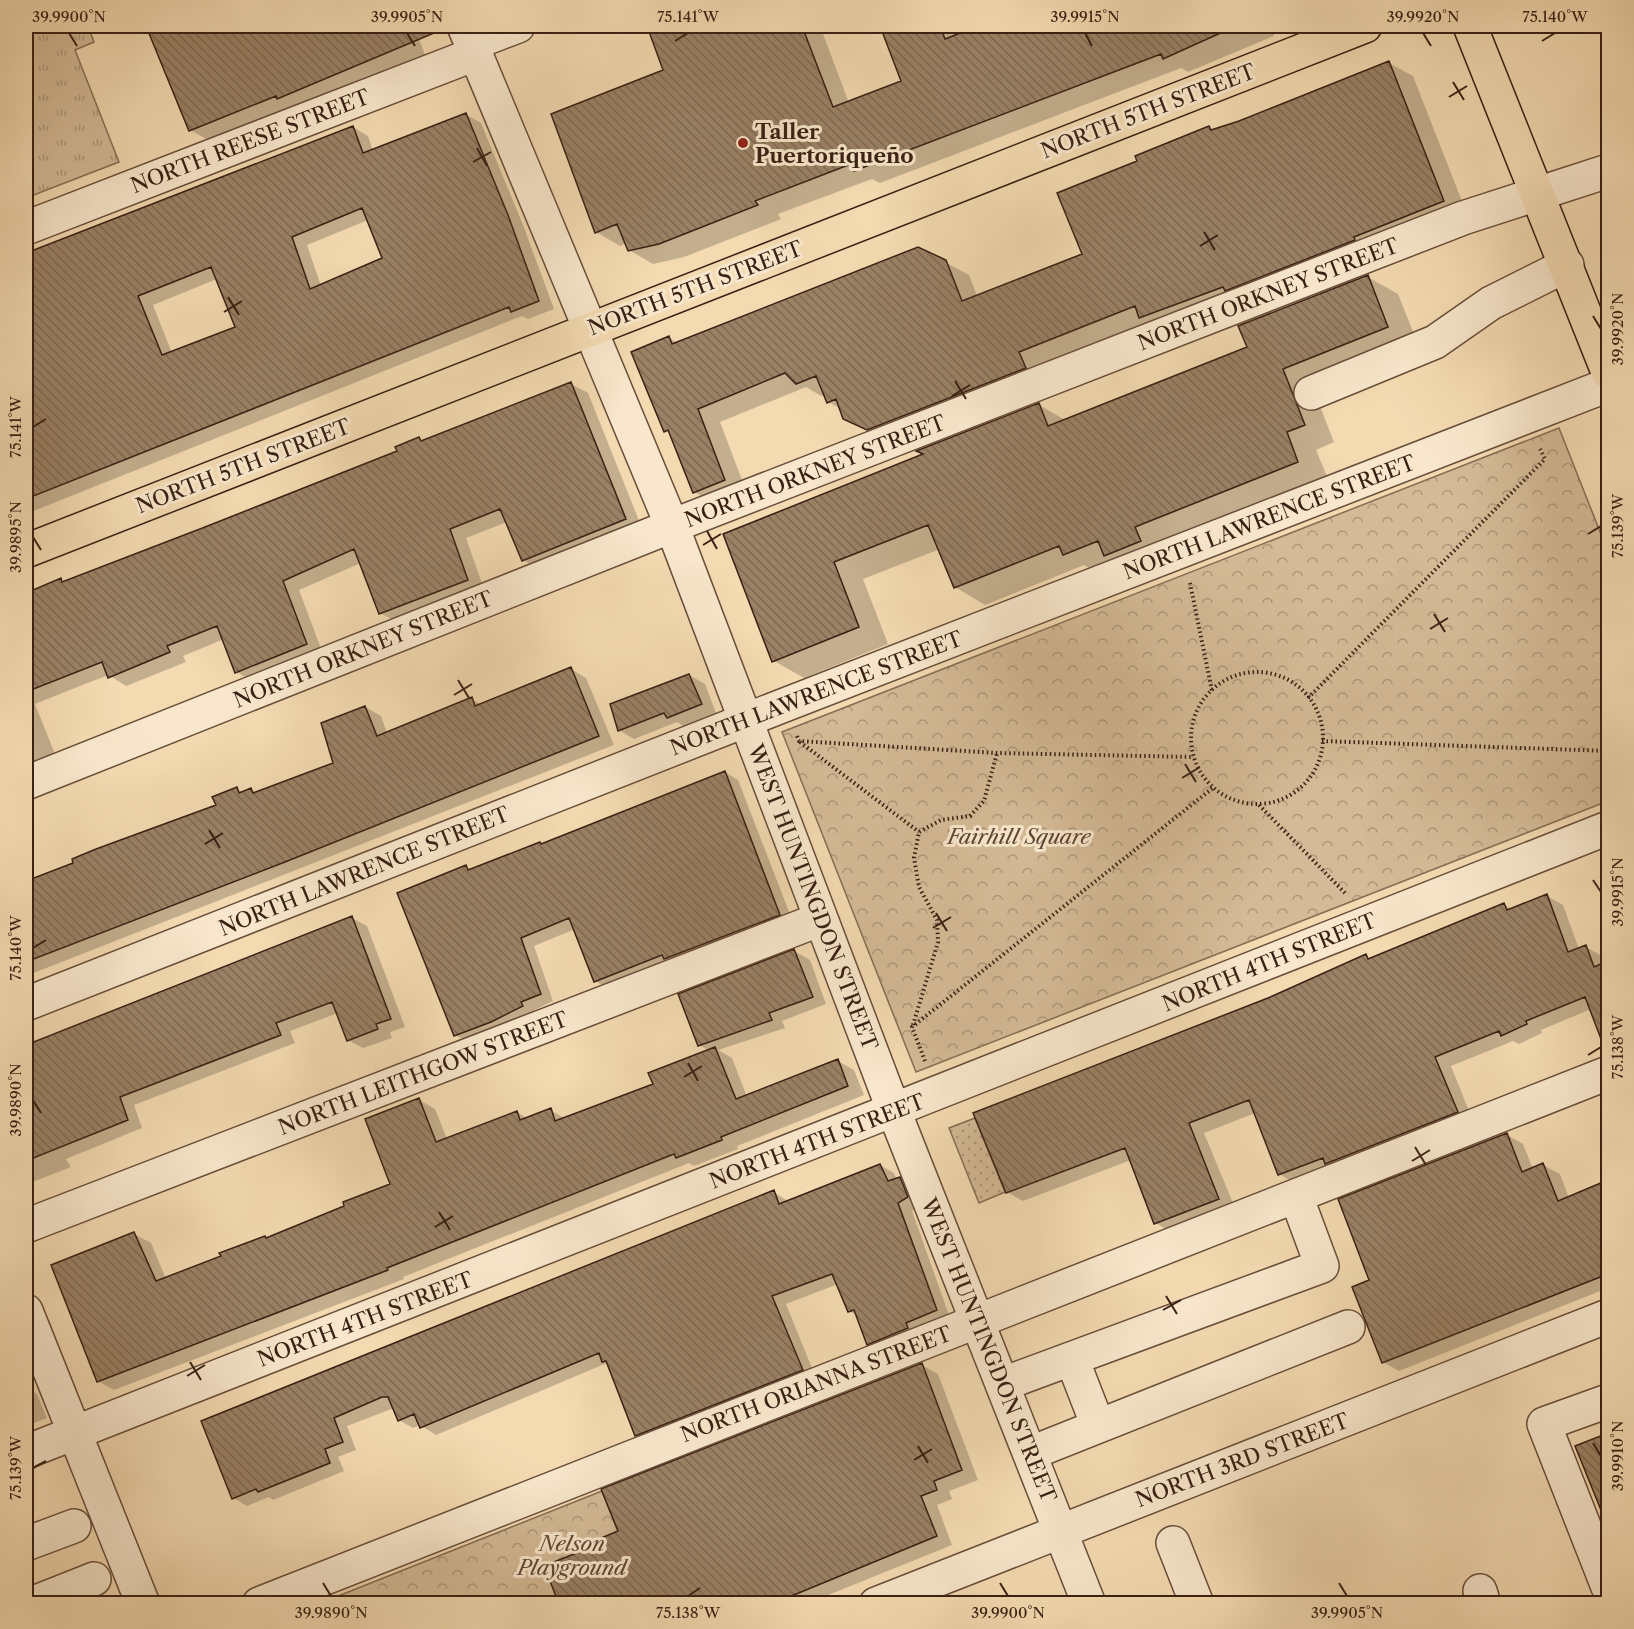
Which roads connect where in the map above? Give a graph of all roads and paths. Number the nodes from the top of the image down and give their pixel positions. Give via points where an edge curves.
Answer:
1 (518, 26) edge
2 (1365, 26) edge
3 (1470, 26) edge
4 (470, 41) edge
5 (1608, 171) edge
6 (1539, 195) junction
7 (26, 228) edge
8 (1567, 266) junction
9 (589, 330) junction
10 (1608, 372) edge
11 (1608, 386) edge
12 (1311, 393) dead end
13 (1526, 418) junction
14 (672, 526) junction
15 (1183, 550) junction
16 (26, 551) edge
17 (1212, 691) junction
18 (1308, 698) junction
19 (782, 705) junction
20 (746, 720) junction
21 (799, 741) junction
22 (1322, 741) junction
23 (1608, 751) edge
24 (998, 753) junction
25 (1194, 757) junction
26 (26, 783) edge
27 (1214, 787) junction
28 (1258, 805) junction
29 (1608, 828) edge
30 (919, 832) junction
31 (821, 919) junction
32 (1372, 922) junction
33 (26, 1004) edge
34 (912, 1027) junction
35 (1608, 1073) edge
36 (937, 1094) junction
37 (894, 1111) junction
38 (1296, 1196) junction
39 (26, 1226) edge
40 (26, 1311) edge
41 (979, 1321) junction
42 (1348, 1327) dead end
43 (1605, 1327) edge
44 (1072, 1359) junction
45 (1003, 1384) junction
46 (1608, 1401) edge
47 (1098, 1426) junction
48 (73, 1433) junction
49 (26, 1452) edge
50 (1031, 1453) junction
51 (74, 1526) dead end
52 (1061, 1531) junction
53 (1173, 1543) dead end
54 (26, 1544) edge
55 (94, 1579) dead end
56 (1608, 1587) edge
57 (31, 1604) edge
58 (143, 1604) edge
59 (259, 1604) edge
60 (876, 1604) edge
61 (1089, 1604) edge
62 (1197, 1604) edge

1 - 4 street, NORTH REESE STREET
2 - 9 main road, NORTH 5TH STREET
3 - 6 main road
4 - 7 street, NORTH REESE STREET
4 - 9 street, WEST HUNTINGDON STREET
5 - 6 street, NORTH ORKNEY STREET
6 - 8 main road
6 - 14 street, NORTH ORKNEY STREET via 1463,218
8 - 10 main road
8 - 12 street via 1491,303 1436,342
9 - 14 street, WEST HUNTINGDON STREET
9 - 16 main road, NORTH 5TH STREET
11 - 13 street, NORTH LAWRENCE STREET
13 - 15 street, NORTH LAWRENCE STREET
13 - 18 path via 1545,459
14 - 20 street, WEST HUNTINGDON STREET
14 - 26 street, NORTH ORKNEY STREET
15 - 17 path
15 - 19 street, NORTH LAWRENCE STREET
17 - 18 path via 1242,674 1263,672 1284,677
17 - 25 path via 1196,715 1191,736
18 - 22 path via 1316,707 1323,729
19 - 20 street, NORTH LAWRENCE STREET
19 - 21 path
20 - 31 street, WEST HUNTINGDON STREET
20 - 33 street, NORTH LAWRENCE STREET
21 - 24 path
21 - 30 path
22 - 23 path
22 - 28 path via 1314,773 1299,790 1279,801
24 - 25 path
24 - 30 path via 984,801 970,816 941,820
25 - 27 path via 1203,776
27 - 28 path via 1237,801
27 - 34 path
28 - 32 path
29 - 32 street, NORTH 4TH STREET
30 - 34 path via 914,858 920,887 937,920 938,942
31 - 37 street, WEST HUNTINGDON STREET
31 - 39 street, NORTH LEITHGOW STREET
32 - 36 street, NORTH 4TH STREET
34 - 36 path
35 - 38 street, NORTH ORIANNA STREET
36 - 37 street, NORTH 4TH STREET
37 - 41 street, WEST HUNTINGDON STREET
37 - 48 street, NORTH 4TH STREET
38 - 41 street, NORTH ORIANNA STREET
38 - 44 street via 1322,1266
40 - 48 street
41 - 45 street, WEST HUNTINGDON STREET
41 - 59 street, NORTH ORIANNA STREET
42 - 47 street
43 - 52 street, NORTH 3RD STREET
44 - 45 street
44 - 47 street
45 - 50 street, WEST HUNTINGDON STREET
46 - 56 street via 1544,1425
47 - 50 street
48 - 49 street, NORTH 4TH STREET
48 - 58 street
50 - 52 street, WEST HUNTINGDON STREET
51 - 54 street
52 - 60 street, NORTH 3RD STREET
52 - 61 street, WEST HUNTINGDON STREET
53 - 62 street
55 - 57 street

